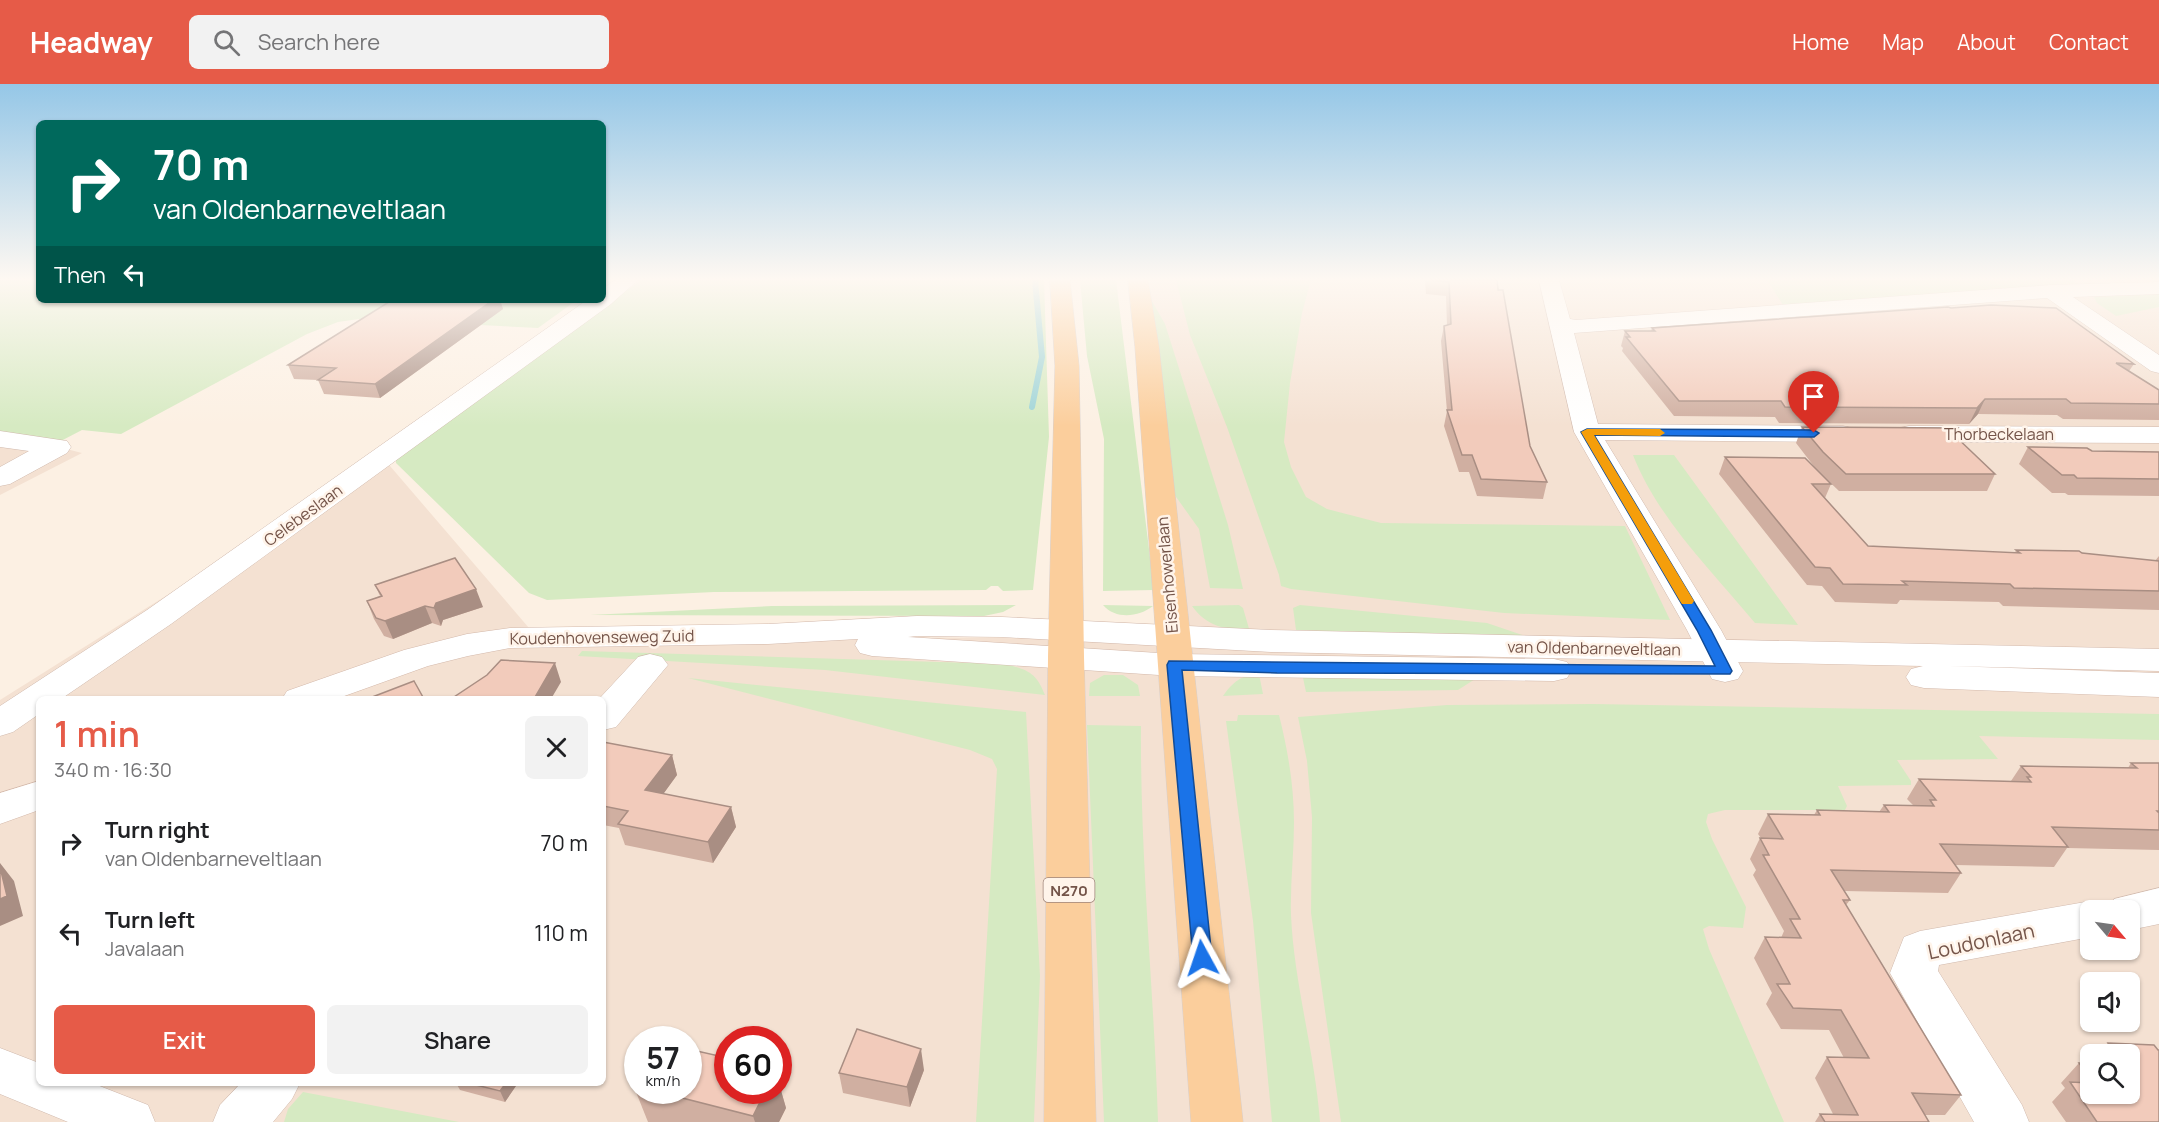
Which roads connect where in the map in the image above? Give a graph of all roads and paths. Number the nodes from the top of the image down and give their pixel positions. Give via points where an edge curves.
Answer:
1 (561, 328) edge
2 (1063, 328) edge
3 (1145, 328) edge
4 (1561, 328) edge
5 (2104, 328) edge
6 (2159, 366) edge
7 (1587, 432) junction
8 (2159, 435) edge
9 (0, 439) edge
10 (0, 478) edge
11 (1066, 643) junction
12 (1173, 651) junction
13 (1719, 660) junction
14 (2159, 660) edge
15 (651, 665) dead end
16 (2159, 685) edge
17 (40, 696) edge
18 (308, 696) edge
19 (36, 699) edge
20 (606, 715) edge
21 (0, 723) edge
22 (36, 796) edge
23 (0, 809) edge
24 (2159, 906) edge
25 (2140, 910) edge
26 (2080, 921) edge
27 (7, 1083) edge
28 (271, 1086) edge
29 (129, 1122) edge
30 (239, 1122) edge
31 (1070, 1122) edge
32 (1217, 1122) edge
33 (2003, 1122) edge

1 - 17 street, Celebeslaan via 159,617
2 - 11 main road, N270
3 - 12 main road, Eisenhowerlaan
4 - 7 street
5 - 6 street
7 - 8 street, Thorbeckelaan
7 - 13 street
9 - 10 street via 57,447
11 - 12 street, van Oldenbarneveltlaan
11 - 18 street, Koudenhovenseweg Zuid via 905,649 768,634 510,638 416,658
11 - 31 main road, N270
12 - 13 street, van Oldenbarneveltlaan via 1277,668
12 - 32 main road, Eisenhowerlaan
13 - 14 street, van Oldenbarneveltlaan
13 - 16 street, van Oldenbarneveltlaan
15 - 20 street
19 - 21 street, Celebeslaan
22 - 23 street
24 - 25 street
26 - 33 street, Loudonlaan via 1920,950 1914,973
27 - 29 street
28 - 30 street

